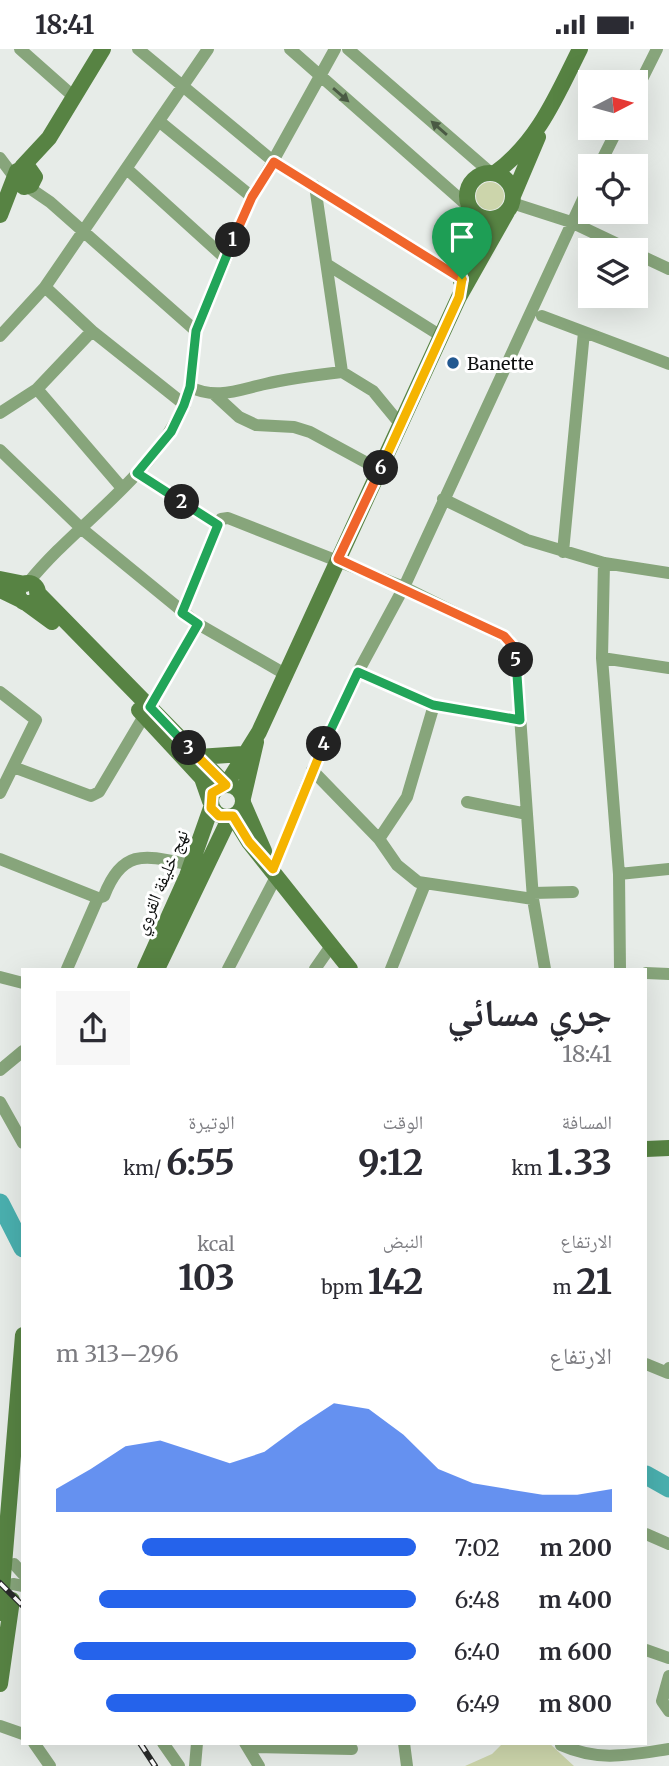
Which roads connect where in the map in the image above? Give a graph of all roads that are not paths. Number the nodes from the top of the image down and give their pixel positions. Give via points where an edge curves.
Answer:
1 (20, 49) edge
2 (103, 49) edge
3 (138, 49) edge
4 (208, 49) edge
5 (290, 49) edge
6 (335, 49) edge
7 (348, 49) edge
8 (657, 49) edge
9 (579, 50) edge
10 (646, 70) edge
11 (320, 76) junction
12 (184, 88) junction
13 (73, 96) junction
14 (160, 122) junction
15 (541, 126) junction
16 (0, 158) edge
17 (274, 162) junction
18 (128, 170) junction
19 (493, 173) junction
20 (26, 176) junction
21 (315, 186) junction
22 (252, 197) junction
23 (511, 204) junction
24 (578, 208) edge
25 (471, 209) junction
26 (0, 217) edge
27 (571, 222) junction
28 (83, 233) junction
29 (605, 238) edge
30 (225, 258) junction
31 (648, 259) edge
32 (328, 265) junction
33 (669, 269) edge
34 (462, 279) junction
35 (45, 287) junction
36 (459, 297) junction
37 (542, 316) dead end
38 (92, 331) junction
39 (196, 331) junction
40 (584, 331) junction
41 (0, 336) edge
42 (441, 336) junction
43 (669, 363) edge
44 (342, 372) junction
45 (190, 387) junction
46 (37, 389) junction
47 (215, 395) junction
48 (184, 405) junction
49 (0, 413) edge
50 (401, 425) junction
51 (0, 450) edge
52 (380, 470) junction
53 (137, 473) junction
54 (122, 488) junction
55 (443, 499) junction
56 (218, 525) junction
57 (82, 529) junction
58 (563, 552) junction
59 (338, 559) junction
60 (604, 563) junction
61 (669, 573) edge
62 (0, 579) edge
63 (404, 587) junction
64 (0, 590) edge
65 (29, 592) junction
66 (182, 613) junction
67 (198, 624) junction
68 (602, 658) junction
69 (669, 668) edge
70 (358, 672) junction
71 (285, 674) junction
72 (0, 692) edge
73 (433, 705) junction
74 (147, 712) junction
75 (520, 720) junction
76 (259, 732) junction
77 (243, 754) junction
78 (198, 757) junction
79 (13, 767) junction
80 (312, 770) junction
81 (226, 785) junction
82 (0, 793) edge
83 (243, 800) junction
84 (467, 802) dead end
85 (211, 804) junction
86 (527, 814) junction
87 (232, 817) junction
88 (379, 839) junction
89 (249, 842) junction
90 (216, 846) junction
91 (0, 859) edge
92 (191, 865) junction
93 (669, 869) edge
94 (273, 870) junction
95 (619, 874) junction
96 (425, 884) junction
97 (573, 892) dead end
98 (533, 896) junction
99 (99, 898) junction
100 (331, 946) junction
101 (68, 968) edge
102 (145, 968) edge
103 (157, 968) edge
104 (228, 968) edge
105 (316, 968) edge
106 (349, 968) edge
107 (391, 968) edge
108 (545, 968) edge
109 (620, 968) edge
110 (647, 973) edge
111 (669, 974) edge
112 (0, 977) edge
113 (21, 982) edge
114 (21, 1053) edge
115 (0, 1070) edge
116 (0, 1102) edge
117 (21, 1139) edge
118 (669, 1148) edge
119 (647, 1149) edge
120 (647, 1364) edge
121 (669, 1368) edge
122 (669, 1373) edge
123 (21, 1384) edge
124 (21, 1472) edge
125 (647, 1534) edge
126 (669, 1543) edge
127 (13, 1580) edge
128 (0, 1613) edge
129 (647, 1650) edge
130 (669, 1658) edge
131 (669, 1676) edge
132 (0, 1684) edge
133 (669, 1711) edge
134 (0, 1726) edge
135 (21, 1733) edge
136 (35, 1745) edge
137 (164, 1745) edge
138 (197, 1745) edge
139 (247, 1745) edge
140 (404, 1745) edge
141 (561, 1745) dead end
142 (352, 1749) dead end
143 (669, 1749) edge
144 (613, 1762) edge
145 (50, 1766) edge
146 (178, 1766) edge
147 (195, 1766) edge
148 (259, 1766) edge
149 (407, 1766) edge

1 - 13 street
2 - 13 main road
3 - 12 street
4 - 12 street
5 - 11 street
6 - 11 street
19 -> 7 street
8 - 10 street
9 - 15 main road
11 - 17 street
11 -> 25 street
12 - 14 street
12 - 17 street
13 - 20 main road
14 - 18 street
14 - 22 street
15 - 19 main road via 512,161
15 - 23 main road
16 - 20 street
17 - 21 street
17 - 22 street
18 - 28 street
18 - 30 street
19 - 23 main road via 508,181
19 - 25 main road via 470,183
20 - 26 main road
20 - 28 street
21 - 32 street
21 - 34 street
22 - 30 street
23 - 25 main road via 493,219
23 - 27 street
23 - 36 main road
24 - 27 street
25 - 34 main road via 473,240
27 - 29 street
27 - 55 street
28 - 35 street
28 - 39 street
30 - 39 street
31 - 33 street
32 - 42 street
32 - 44 street
34 - 36 main road
35 - 38 street
35 - 41 street
36 - 42 main road
37 - 40 street
38 - 46 street
38 - 48 street
39 - 45 street
40 - 43 street
40 - 58 street
42 - 50 main road
44 - 47 street
44 - 50 street via 373,391
45 - 47 street
45 - 48 street
46 - 49 street
46 - 54 street
47 - 52 street via 239,418 256,425 310,432
48 - 53 street via 171,432
50 - 52 main road
51 - 57 street
52 - 59 main road
53 - 54 street
53 - 56 street
54 - 57 street
55 - 58 street via 527,540
55 - 63 street
56 - 59 street via 228,518
56 - 66 street
57 - 65 street via 46,565
57 - 66 street
58 - 60 street
59 - 63 street
59 - 71 main road
60 - 61 street
60 - 68 street
62 - 65 main road
63 - 70 street
63 - 75 street via 508,639 516,659
64 - 65 main road
65 - 74 main road via 38,609
66 - 67 street
67 - 71 street
67 - 74 street
68 - 69 street
68 - 95 street
70 - 73 street
70 - 80 street
71 - 76 main road
72 - 79 street via 36,720
73 - 75 street
73 - 88 street via 407,797
74 - 78 main road
74 - 79 street via 99,792 91,796
74 - 85 main road via 202,778
75 - 86 street
76 - 77 main road
76 - 83 main road
77 - 78 main road
77 - 81 main road
78 - 81 main road
79 - 82 street
80 - 88 street
80 - 94 street
81 - 83 main road via 239,790
81 - 85 main road via 215,789
83 - 87 main road
83 - 94 main road
84 - 86 street
85 - 87 main road via 219,816
85 - 92 main road, نهج خليفة القروي
86 - 98 street
87 - 89 main road
87 - 90 main road, نهج خليفة القروي
88 - 96 street via 409,877
89 - 90 main road
89 - 94 main road
90 - 103 main road, نهج خليفة القروي
91 - 99 street
92 - 99 street via 148,856 131,859 124,862
92 - 102 main road, نهج خليفة القروي
93 - 95 street
94 - 100 main road
94 - 104 street
95 - 109 street
96 - 98 street
96 - 107 street
97 - 98 street
98 - 108 street
99 - 101 street
100 - 105 street
100 - 106 main road
110 - 111 street
112 - 113 street
114 - 115 street
116 - 117 street
118 - 119 main road
120 - 122 street
121 - 122 street
123 - 127 main road
124 - 127 main road
125 - 126 street
127 - 128 main road
127 - 132 main road
129 - 130 street
131 - 133 street via 662,1700
134 - 135 street
136 - 145 street
137 - 146 street
138 - 147 street
139 - 142 street
139 - 148 street
140 - 149 street
141 - 144 street
143 - 144 street

